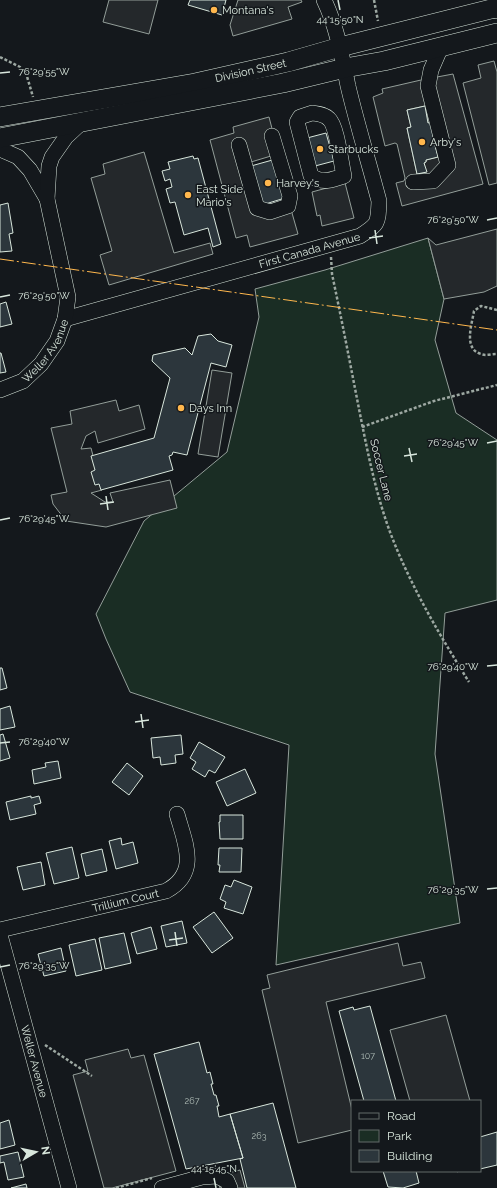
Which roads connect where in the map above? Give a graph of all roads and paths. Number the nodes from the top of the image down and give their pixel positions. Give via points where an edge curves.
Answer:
1 (324, 0) edge
2 (374, 0) edge
3 (496, 7) edge
4 (378, 21) dead end
5 (497, 32) edge
6 (340, 47) junction
7 (441, 47) junction
8 (0, 56) edge
9 (345, 68) junction
10 (35, 100) dead end
11 (0, 117) edge
12 (81, 123) junction
13 (272, 136) dead end
14 (0, 138) edge
15 (239, 145) dead end
16 (0, 150) edge
17 (413, 182) dead end
18 (47, 199) junction
19 (330, 245) junction
20 (497, 310) edge
21 (65, 319) junction
22 (497, 354) edge
23 (497, 385) edge
24 (0, 390) edge
25 (362, 427) junction
26 (469, 682) dead end
27 (177, 814) dead end
28 (0, 930) edge
29 (0, 935) edge
30 (45, 1045) dead end
31 (92, 1076) dead end
32 (160, 1182) edge
33 (69, 1188) edge
34 (116, 1188) edge
35 (230, 1188) edge

1 - 6 street, First Canada Avenue
2 - 4 path
3 - 6 main road, Division Street
5 - 7 main road, Division Street
6 - 9 street, First Canada Avenue
6 - 11 main road, Division Street via 302,59 195,82
7 - 9 main road, Division Street via 384,62
7 - 17 street via 431,70 428,86 448,165 433,181
8 - 10 path via 26,73
9 - 12 main road, Division Street via 283,83
9 - 19 street, First Canada Avenue via 379,201 378,221 360,236
12 - 14 main road, Division Street
12 - 18 street, Weller Avenue via 66,137 52,157
13 - 15 street via 290,196 288,206 270,212 257,208
16 - 18 street, Weller Avenue via 18,156 30,170
18 - 21 street, Weller Avenue via 68,297
19 - 21 street, First Canada Avenue
19 - 25 path, Soccer Lane via 332,274
20 - 22 path via 481,306 474,311 469,340 473,349 481,354
21 - 24 street, Weller Avenue via 57,341 41,364 23,381
23 - 25 path via 434,401
25 - 26 path, Soccer Lane via 376,488 395,544 423,604
27 - 28 street, Trillium Court via 187,850 187,866 183,877 175,886 166,891
29 - 33 street, Weller Avenue
30 - 31 path
32 - 34 path
32 - 35 street via 217,1176 227,1181

